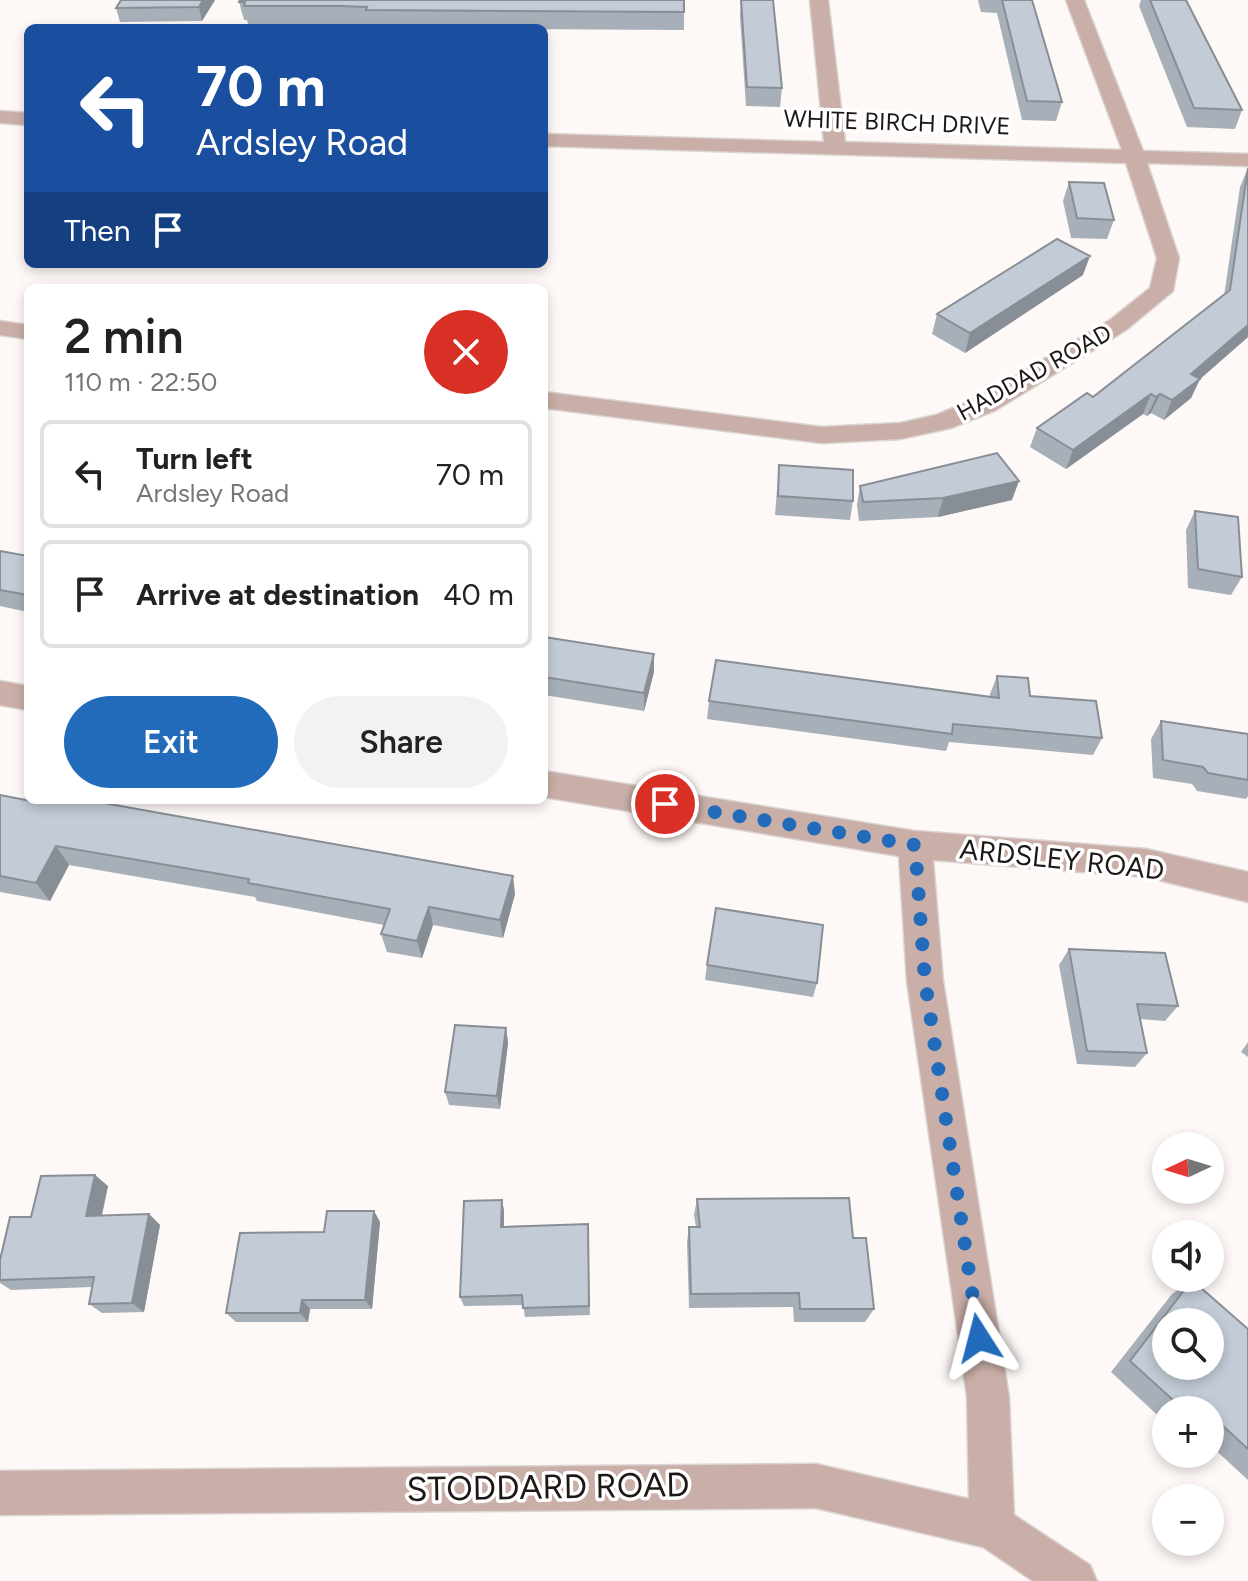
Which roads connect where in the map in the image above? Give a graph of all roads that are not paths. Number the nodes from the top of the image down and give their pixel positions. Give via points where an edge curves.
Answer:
1 (819, 0) edge
2 (1075, 0) edge
3 (0, 117) edge
4 (24, 119) edge
5 (548, 140) edge
6 (835, 146) junction
7 (1134, 155) junction
8 (1248, 160) edge
9 (0, 328) edge
10 (24, 331) edge
11 (548, 401) edge
12 (0, 693) edge
13 (24, 697) edge
14 (548, 785) edge
15 (915, 845) junction
16 (1248, 887) edge
17 (0, 1493) edge
18 (992, 1527) junction
19 (1074, 1581) edge

1 - 6 street
2 - 7 street, HADDAD ROAD
3 - 4 street
5 - 6 street, WHITE BIRCH DRIVE
6 - 7 street, WHITE BIRCH DRIVE
7 - 8 street, WHITE BIRCH DRIVE
7 - 11 street, HADDAD ROAD via 1168,258 1161,291 1118,325 987,404 900,431 822,435
9 - 10 street
12 - 13 street
14 - 15 street, ARDSLEY ROAD
15 - 16 street, ARDSLEY ROAD via 1146,863
15 - 18 street via 925,981 988,1397
17 - 18 street, STODDARD ROAD via 816,1486
18 - 19 street, STODDARD ROAD

